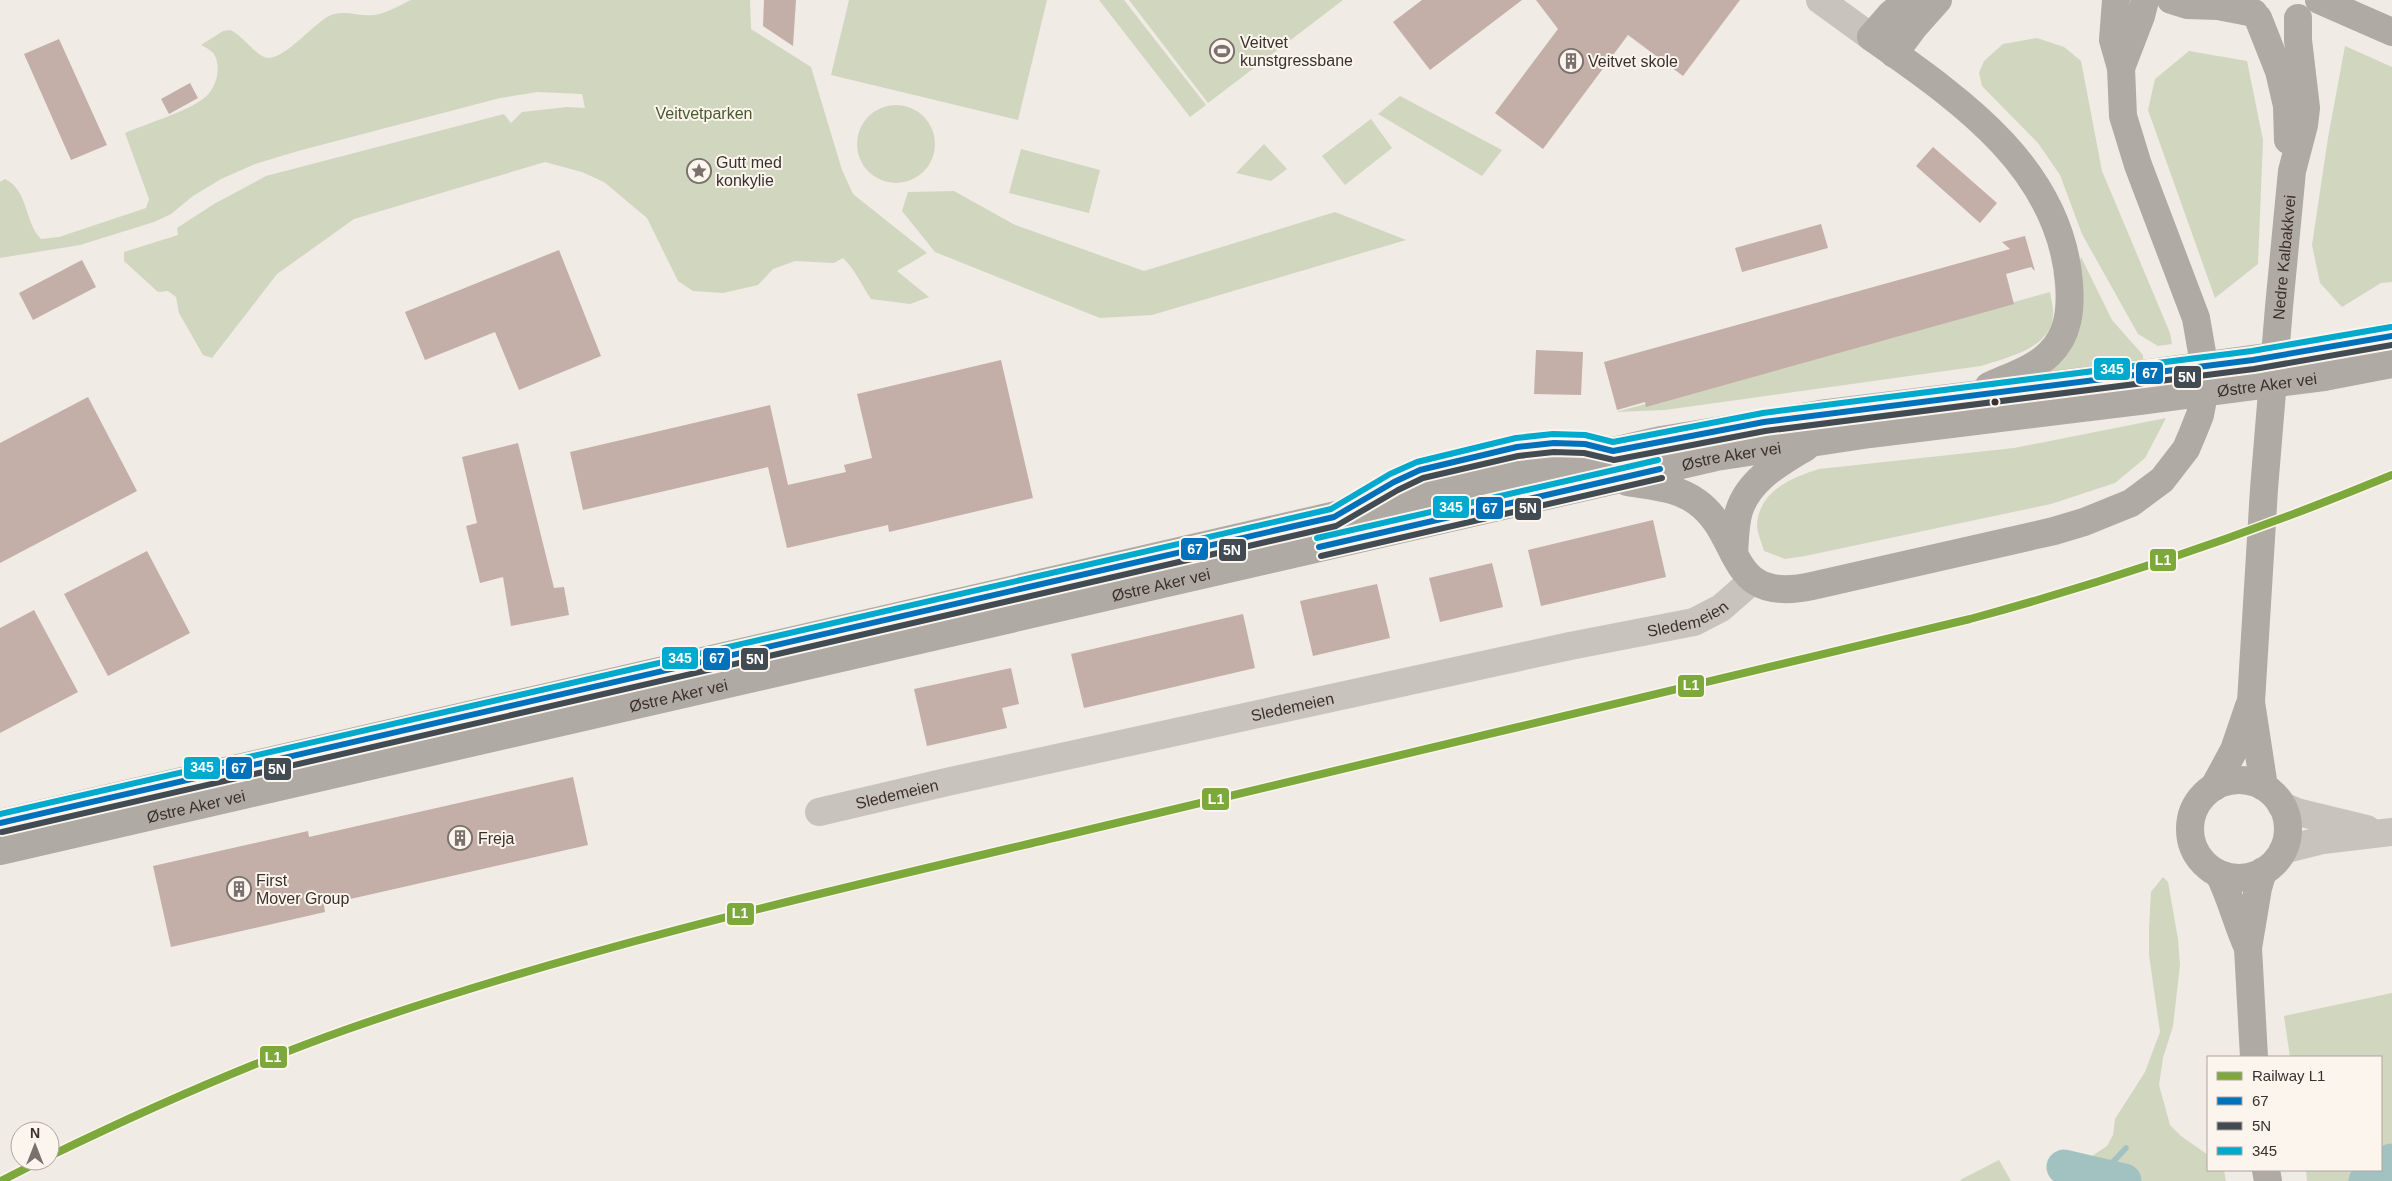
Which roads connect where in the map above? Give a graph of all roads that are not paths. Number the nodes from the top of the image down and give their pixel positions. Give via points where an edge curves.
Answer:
1 (1820, 0) edge
2 (1908, 0) edge
3 (1938, 0) edge
4 (2116, 0) edge
5 (2144, 0) edge
6 (2171, 0) edge
7 (2320, 0) edge
8 (2303, 9) edge
9 (2254, 10) edge
10 (2392, 32) edge
11 (1872, 37) junction
12 (1894, 54) junction
13 (2121, 68) junction
14 (2292, 171) junction
15 (2392, 336) edge
16 (2392, 364) edge
17 (1970, 396) junction
18 (1816, 442) junction
19 (1613, 479) junction
20 (1734, 554) junction
21 (1754, 580) junction
22 (2251, 702) junction
23 (2214, 787) junction
24 (2272, 796) junction
25 (820, 812) dead end
26 (0, 823) edge
27 (2386, 832) edge
28 (2283, 850) junction
29 (0, 851) edge
30 (2263, 872) junction
31 (2219, 874) junction
32 (2248, 948) junction
33 (2254, 1056) edge

1 - 11 street
2 - 11 highway
3 - 12 highway
4 - 13 highway via 2113,40
5 - 13 highway
6 - 9 highway via 2187,6
7 - 10 highway
8 - 9 highway via 2289,24 2278,26 2267,24
8 - 14 highway, Nedre Kalbakkvei via 2298,40 2306,108
9 - 14 highway, Nedre Kalbakkvei via 2279,71 2287,106
11 - 12 highway
12 - 17 highway via 1966,107 2004,142 2039,191 2063,243 2070,292 2064,334 2049,354
13 - 21 highway via 2121,99 2129,137 2190,299 2203,351 2204,394 2200,416 2186,449 2174,466 2162,480 2131,503 2054,531 1796,589 1772,588
14 - 22 highway, Nedre Kalbakkvei via 2264,489
15 - 17 highway, Østre Aker vei, bridge via 2326,349
16 - 18 highway, Østre Aker vei, bridge via 2324,377
17 - 26 highway, Østre Aker vei via 1801,416 1661,440
18 - 19 highway, Østre Aker vei via 1716,457
18 - 20 highway via 1777,465 1748,491 1739,511
19 - 20 highway via 1677,491 1693,499 1709,513
19 - 29 highway, Østre Aker vei
20 - 21 highway via 1742,569
21 - 25 street, Sledemeien via 1721,608 1694,622 1570,646
22 - 23 highway, Nedre Kalbakkvei via 2234,750
22 - 24 highway, Nedre Kalbakkvei
23 - 24 highway via 2239,780 2252,782
23 - 31 highway via 2197,804 2190,832 2200,859
24 - 27 street via 2297,812
24 - 28 highway via 2288,827
27 - 28 street
28 - 30 highway
30 - 31 highway via 2241,878
30 - 32 highway
31 - 32 highway
32 - 33 highway

